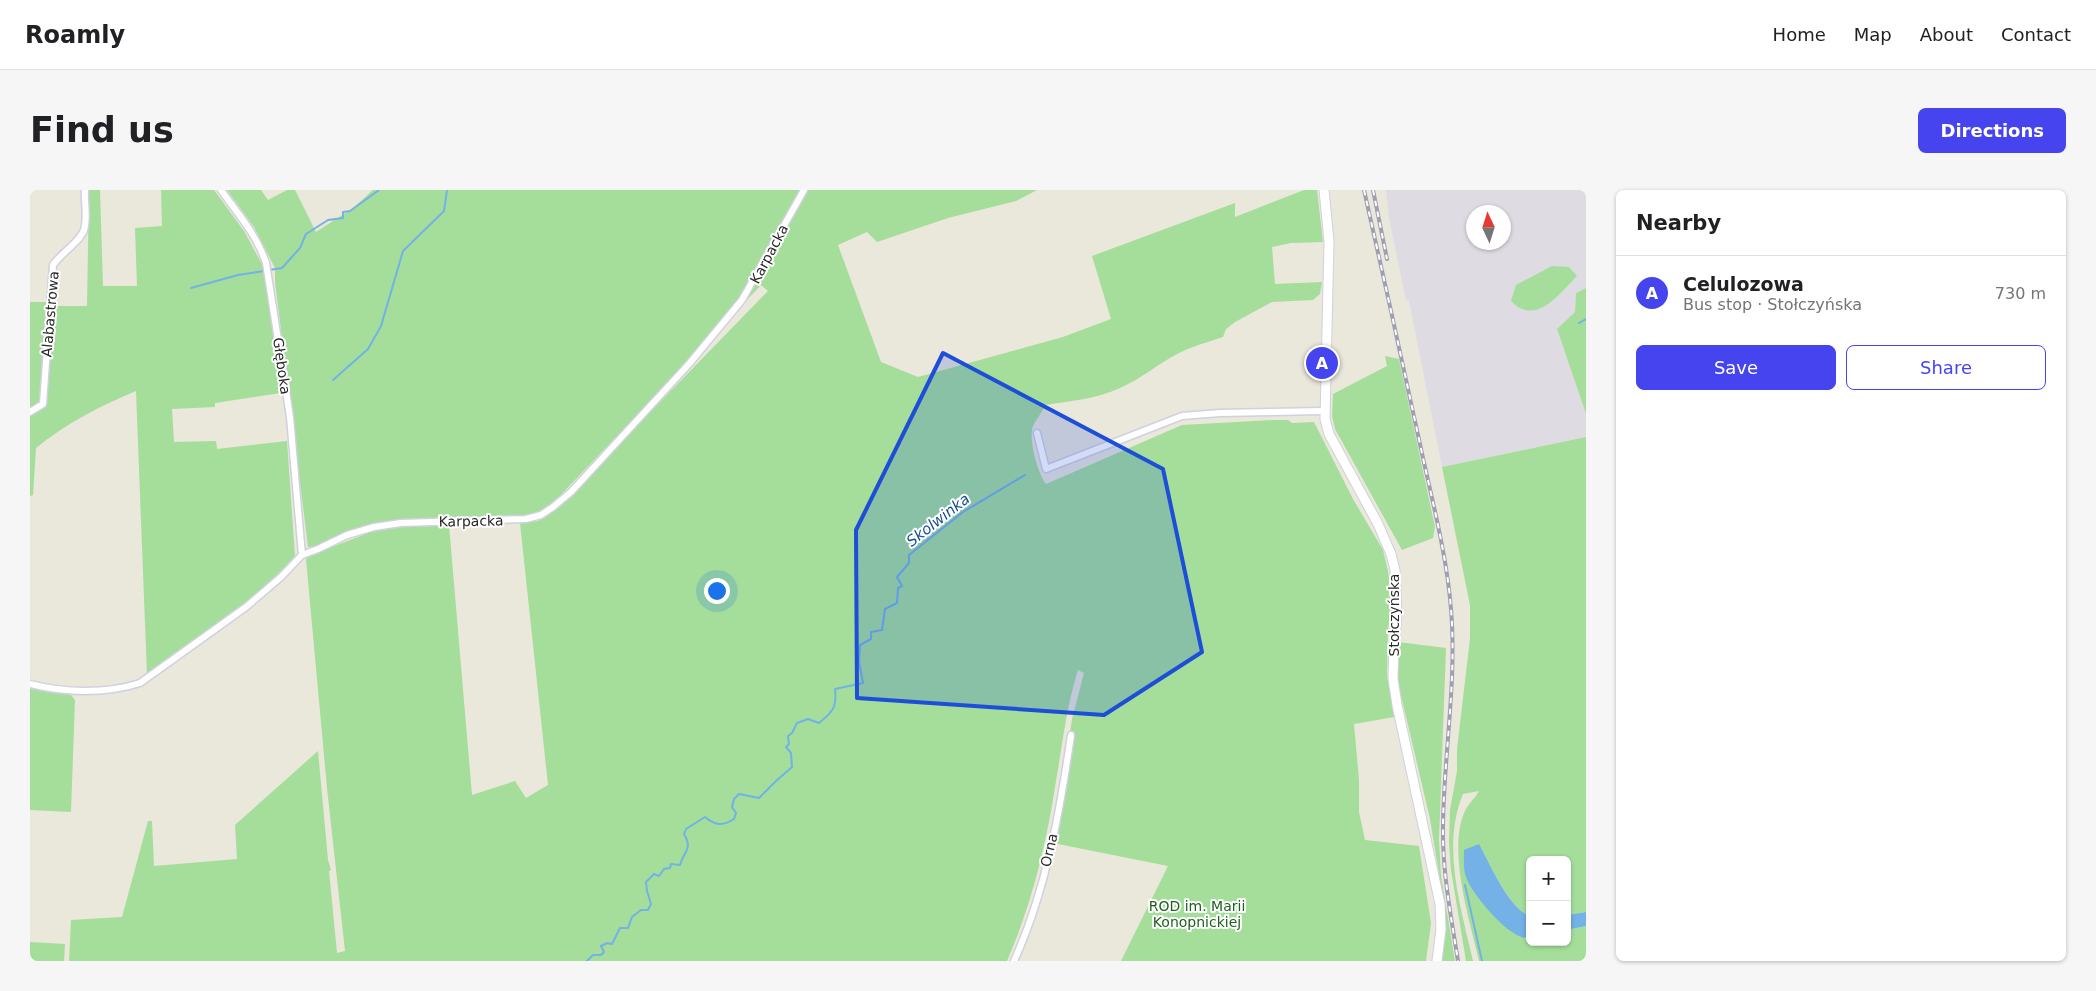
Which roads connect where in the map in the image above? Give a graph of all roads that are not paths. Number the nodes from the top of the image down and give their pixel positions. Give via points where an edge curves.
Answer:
1 (84, 190) edge
2 (221, 190) edge
3 (804, 190) edge
4 (1324, 190) edge
5 (1324, 411) junction
6 (30, 412) edge
7 (1038, 432) dead end
8 (302, 555) junction
9 (30, 684) edge
10 (1071, 735) dead end
11 (1014, 961) edge
12 (1437, 961) edge

1 - 6 street, Alabastrowa via 85,228 53,265 43,404
2 - 8 street, Głęboka via 254,236 266,263 290,418
3 - 8 street, Karpacka via 742,300 678,377 553,507 526,519 409,522 374,527
4 - 5 street, Stołczyńska via 1328,242
5 - 7 street via 1182,416 1046,469
5 - 12 street, Stołczyńska via 1326,427 1378,524 1395,570 1394,679 1440,904
8 - 9 street, Karpacka via 246,607 140,683 101,691
10 - 11 street, Orna via 1049,851 1027,933

